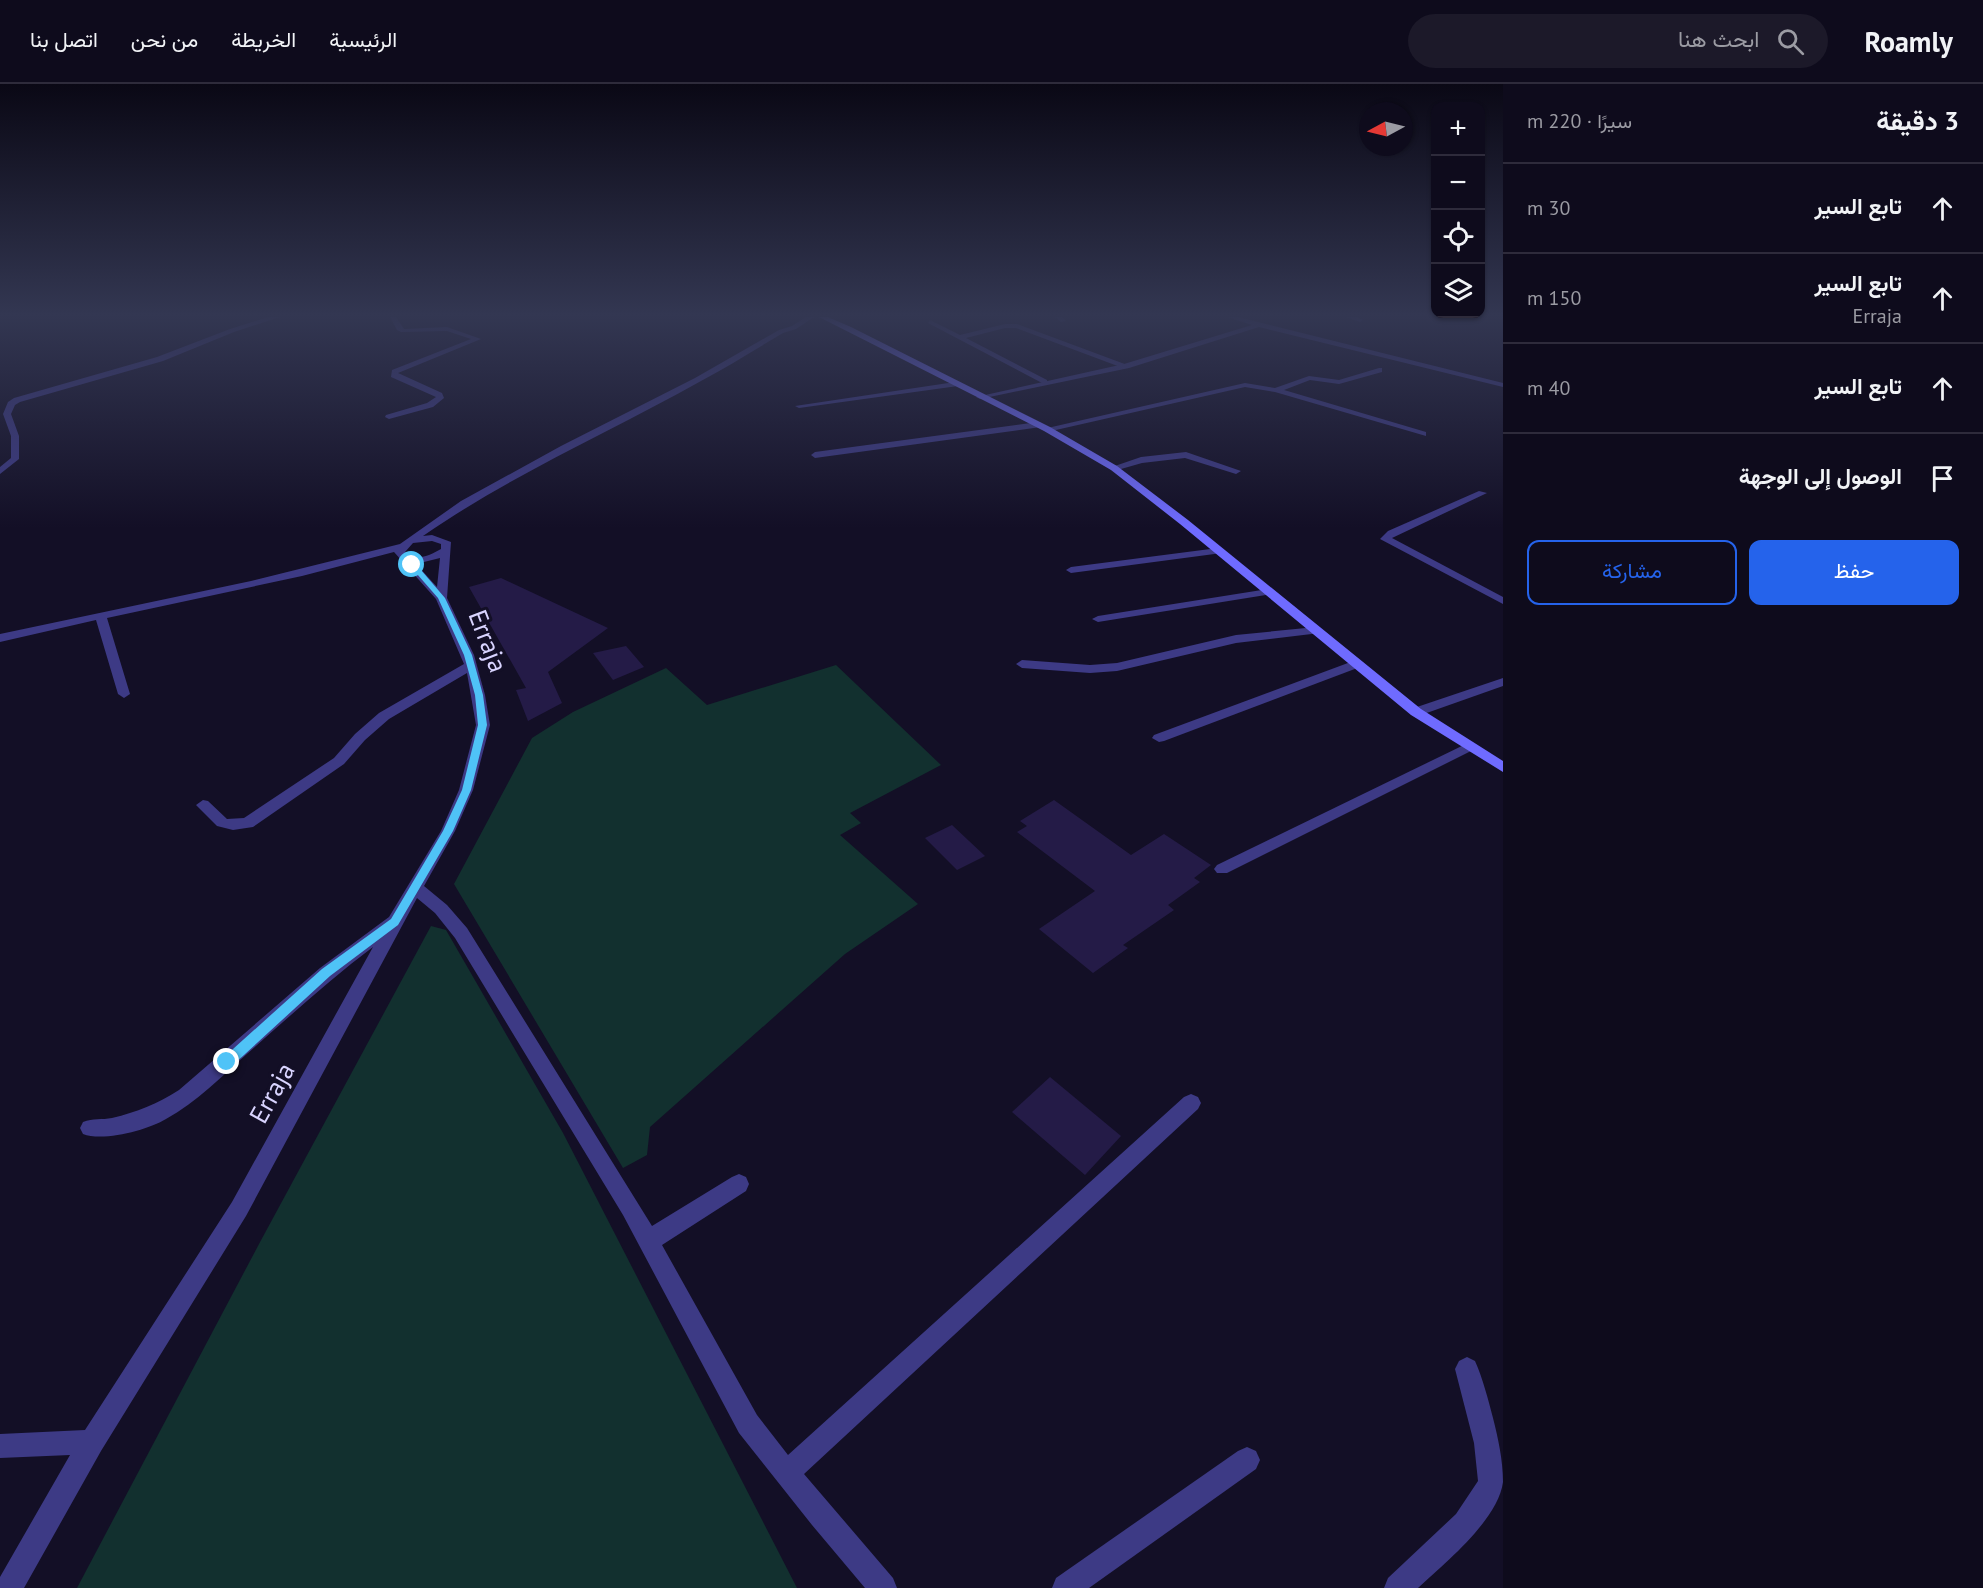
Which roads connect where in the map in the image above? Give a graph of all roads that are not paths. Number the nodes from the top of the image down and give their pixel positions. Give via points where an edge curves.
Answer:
1 (55, 387) edge
2 (421, 387) edge
3 (684, 387) edge
4 (932, 387) edge
5 (961, 387) edge
6 (1022, 387) edge
7 (1233, 387) edge
8 (1250, 387) edge
9 (1284, 387) edge
10 (1276, 390) junction
11 (980, 397) junction
12 (799, 406) dead end
13 (389, 417) dead end
14 (1043, 427) junction
15 (1423, 434) dead end
16 (815, 455) dead end
17 (1114, 468) junction
18 (0, 471) edge
19 (1236, 471) dead end
20 (1482, 493) dead end
21 (464, 503) junction
22 (414, 540) junction
23 (446, 546) junction
24 (1218, 551) junction
25 (403, 554) junction
26 (1071, 570) dead end
27 (1268, 592) junction
28 (441, 598) junction
29 (1503, 601) edge
30 (100, 615) junction
31 (1098, 619) dead end
32 (1316, 631) junction
33 (0, 638) edge
34 (1022, 664) dead end
35 (1356, 664) junction
36 (470, 666) junction
37 (1503, 682) edge
38 (124, 694) dead end
39 (1416, 712) junction
40 (1159, 738) dead end
41 (1468, 747) junction
42 (1503, 767) edge
43 (203, 805) dead end
44 (1222, 869) dead end
45 (416, 888) junction
46 (395, 922) junction
47 (1191, 1103) dead end
48 (90, 1128) dead end
49 (739, 1184) dead end
50 (648, 1241) junction
51 (1467, 1369) dead end
52 (92, 1442) junction
53 (0, 1446) edge
54 (1247, 1460) dead end
55 (786, 1473) junction
56 (9, 1588) edge
57 (883, 1588) edge
58 (1066, 1588) edge
59 (1398, 1588) edge

1 - 18 street via 11,405 7,414 15,436 15,459
2 - 13 street via 440,398 430,405
3 - 21 street
4 - 12 street
5 - 11 main road
6 - 11 street
7 - 14 street
8 - 10 street
9 - 10 street
10 - 15 street
11 - 14 main road
14 - 16 street
14 - 17 main road
17 - 19 street via 1141,460 1186,455
17 - 24 main road
20 - 29 street via 1385,539
21 - 22 street
21 - 23 street via 450,523
22 - 23 street via 432,538
22 - 25 street
23 - 25 street via 433,558 424,560
23 - 28 street
24 - 26 street
24 - 27 main road
25 - 28 street
25 - 30 street
27 - 31 street
27 - 32 main road
28 - 36 street, Erraja
30 - 33 street
30 - 38 street
32 - 34 street via 1236,639 1117,667
32 - 35 main road
35 - 39 main road
35 - 40 street
36 - 43 street via 384,716 339,761 248,823 232,826 220,822
36 - 45 street, Erraja via 483,725 476,756 448,831
37 - 39 street
39 - 41 main road
41 - 42 main road
41 - 44 street
45 - 46 street, Erraja
45 - 50 street via 461,933
46 - 48 street via 326,973 186,1096 158,1114 109,1128
46 - 52 street, Erraja via 239,1209
47 - 55 street
49 - 50 street
50 - 55 street via 748,1424
51 - 59 street via 1488,1448 1491,1480 1477,1510
52 - 53 street
52 - 56 street, Erraja
54 - 58 street
55 - 57 street

